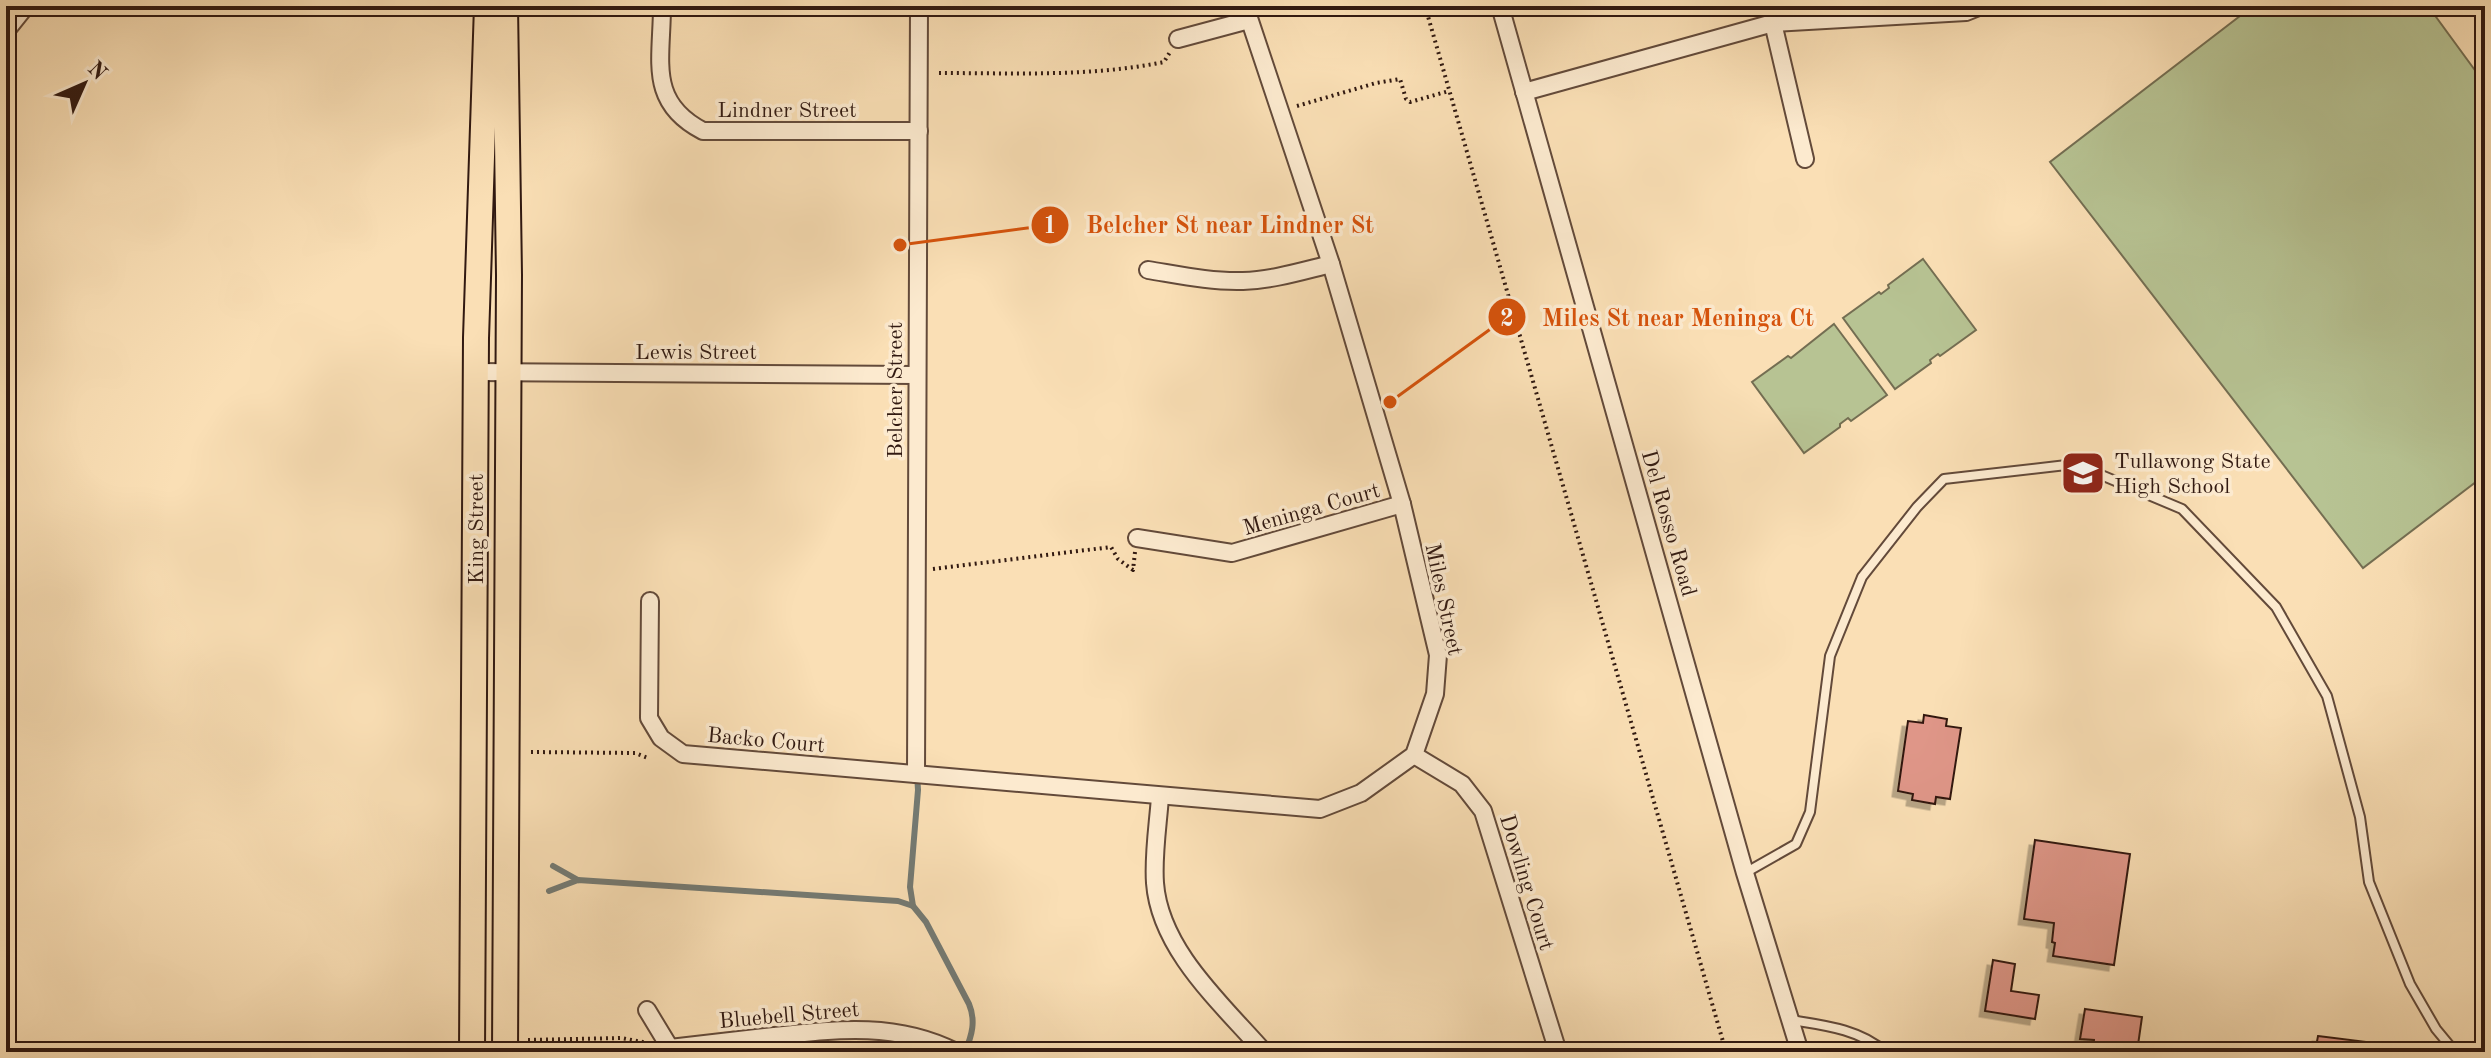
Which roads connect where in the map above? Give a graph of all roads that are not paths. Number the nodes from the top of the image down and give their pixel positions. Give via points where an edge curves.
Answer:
1 (26, 6) edge
2 (487, 6) edge
3 (505, 6) edge
4 (662, 6) edge
5 (919, 6) edge
6 (1500, 6) edge
7 (1981, 6) edge
8 (1247, 13) edge
9 (1773, 23) junction
10 (6, 31) edge
11 (1178, 39) road end
12 (1524, 92) junction
13 (919, 131) junction
14 (1805, 159) dead end
15 (1331, 264) junction
16 (1148, 270) dead end
17 (476, 372) junction
18 (509, 372) junction
19 (916, 375) junction
20 (1402, 504) junction
21 (1137, 538) road end
22 (650, 601) dead end
23 (1414, 755) junction
24 (916, 774) junction
25 (1160, 797) junction
26 (1745, 873) junction
27 (647, 1010) dead end
28 (1790, 1020) junction
29 (669, 1050) edge
30 (472, 1052) edge
31 (505, 1052) edge
32 (956, 1052) edge
33 (1264, 1052) edge
34 (1558, 1052) edge
35 (1800, 1052) edge
36 (1885, 1052) edge
37 (2455, 1052) edge

1 - 10 street
2 - 17 main road, King Street
3 - 18 main road, King Street
4 - 13 street, Lindner Street via 662,87 683,121 703,131
5 - 13 street, Belcher Street
6 - 12 street, Del Rosso Road
7 - 9 street via 1966,12
8 - 11 street
8 - 15 street, Miles Street
9 - 12 street
9 - 14 street
12 - 26 street, Del Rosso Road
13 - 19 street, Belcher Street
15 - 16 street via 1244,281
15 - 20 street, Miles Street
17 - 18 street, Lewis Street
17 - 30 main road, King Street
18 - 19 street, Lewis Street
18 - 31 main road, King Street
19 - 24 street, Belcher Street
20 - 21 street, Meninga Court via 1232,553
20 - 23 street, Miles Street via 1438,655 1435,694
22 - 24 street, Backo Court via 649,718 661,738 683,754
23 - 25 street via 1361,793 1320,809
23 - 34 street, Dowling Court via 1462,784 1483,811
24 - 25 street
25 - 33 street via 1155,881 1164,924 1183,958
26 - 28 street, Del Rosso Road
26 - 37 lane via 1796,844 1810,812 1830,656 1862,577 1917,507 1944,479 2075,464 2182,509 2276,607 2327,696 2360,817 2369,882 2410,984
27 - 29 street
28 - 35 street, Del Rosso Road
28 - 36 lane via 1851,1033
29 - 32 street, Bluebell Street via 843,1028 913,1034

